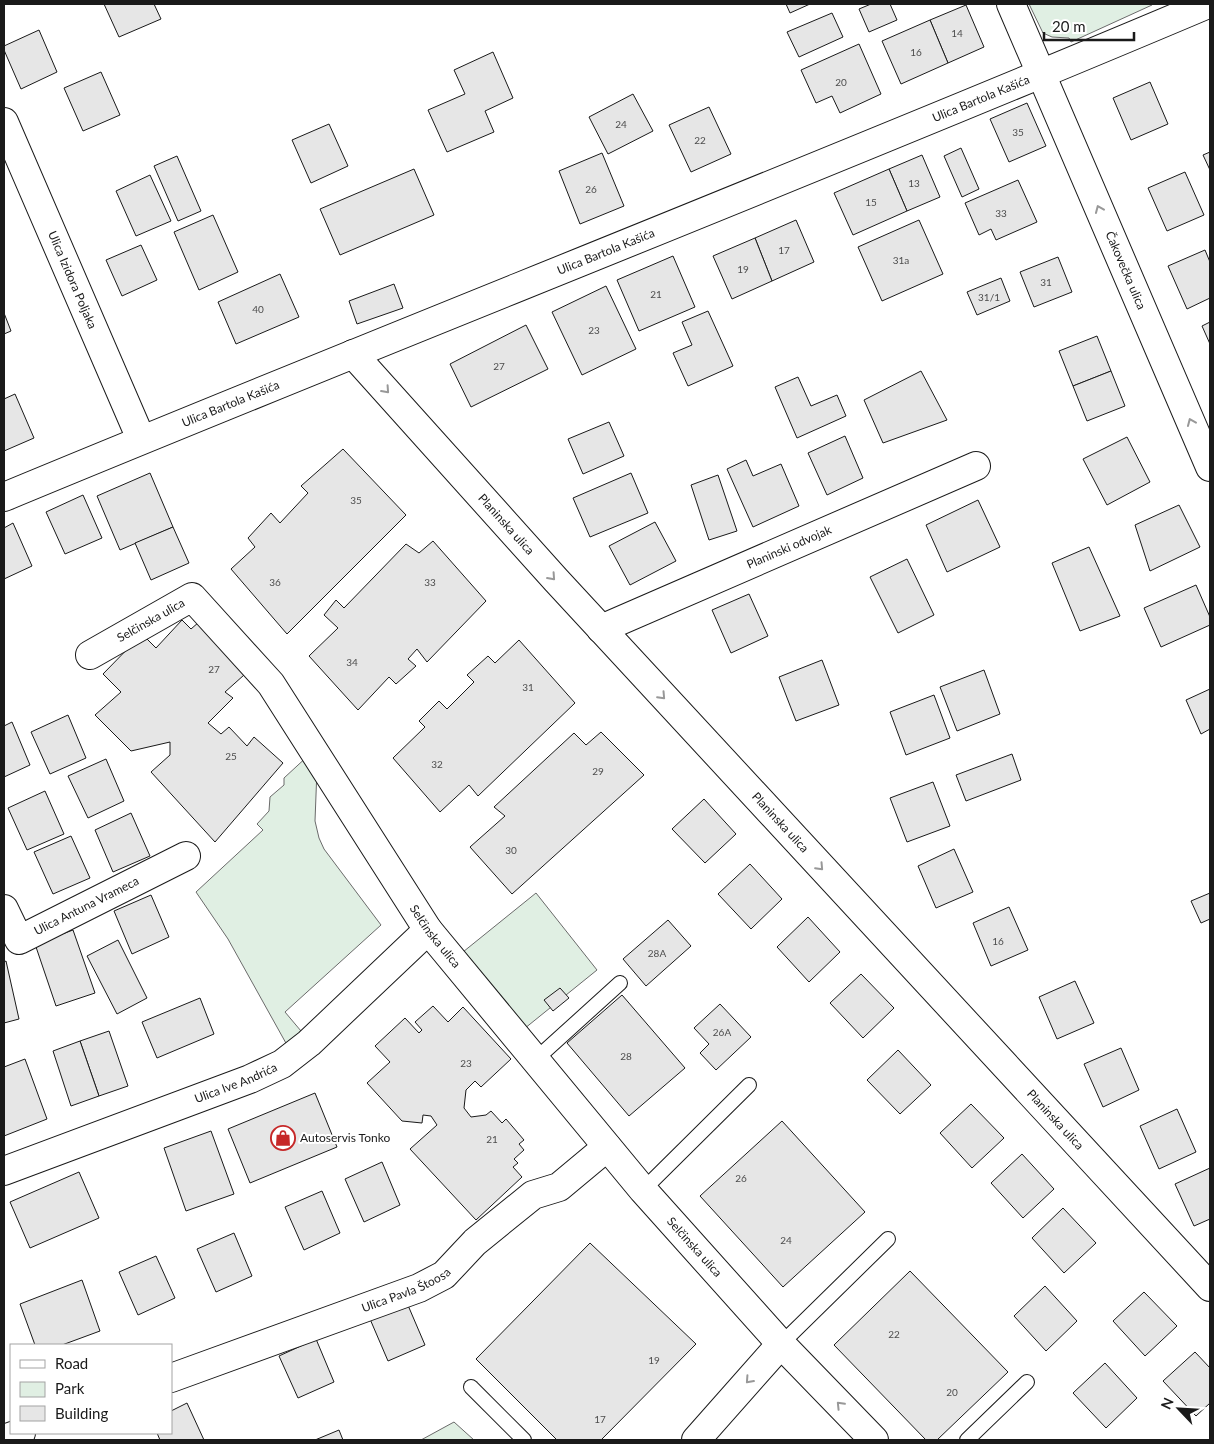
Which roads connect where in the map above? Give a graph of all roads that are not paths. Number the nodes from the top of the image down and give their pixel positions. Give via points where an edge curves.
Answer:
1 (1011, 4) edge
2 (1208, 4) edge
3 (1041, 74) junction
4 (4, 122) edge
5 (353, 354) junction
6 (142, 439) junction
7 (976, 466) dead end
8 (1210, 467) edge
9 (4, 497) edge
10 (601, 629) junction
11 (90, 655) dead end
12 (186, 856) dead end
13 (4, 909) edge
14 (428, 930) junction
15 (620, 983) dead end
16 (535, 1060) junction
17 (749, 1084) dead end
18 (608, 1147) junction
19 (4, 1171) edge
20 (642, 1190) junction
21 (888, 1239) dead end
22 (1210, 1287) edge
23 (781, 1344) junction
24 (172, 1378) edge
25 (1027, 1382) dead end
26 (471, 1387) dead end
27 (18, 1434) edge
28 (4, 1439) edge
29 (524, 1440) edge
30 (696, 1440) edge
31 (874, 1440) edge
32 (967, 1440) edge

1 - 3 street, Čakovečka ulica
2 - 3 street, Ulica Bartola Kašića
3 - 5 street, Ulica Bartola Kašića
8 -> 3 street, Čakovečka ulica
4 - 6 street, Ulica Izidora Poljaka
5 - 6 street, Ulica Bartola Kašića
5 -> 10 street, Planinska ulica
6 - 9 street, Ulica Bartola Kašića
7 - 10 street, Planinski odvojak
10 -> 22 street, Planinska ulica
11 - 14 street, Selčinska ulica via 192,597 271,684
12 - 13 street, Ulica Antuna Vrameca via 19,940
14 - 16 street, Selčinska ulica
14 - 19 street, Ulica Ive Andrića via 310,1043 282,1064 250,1079
15 - 16 lane
16 - 18 street, Selčinska ulica
17 - 20 lane
18 - 20 street, Selčinska ulica
18 - 24 street, Ulica Pavla Štoosa via 559,1187 533,1195 475,1242 444,1275 419,1288
20 - 23 street, Selčinska ulica
21 - 23 lane
23 -> 30 street
31 -> 23 street, Selčinska ulica
25 - 32 lane
26 - 29 lane
27 - 28 street

